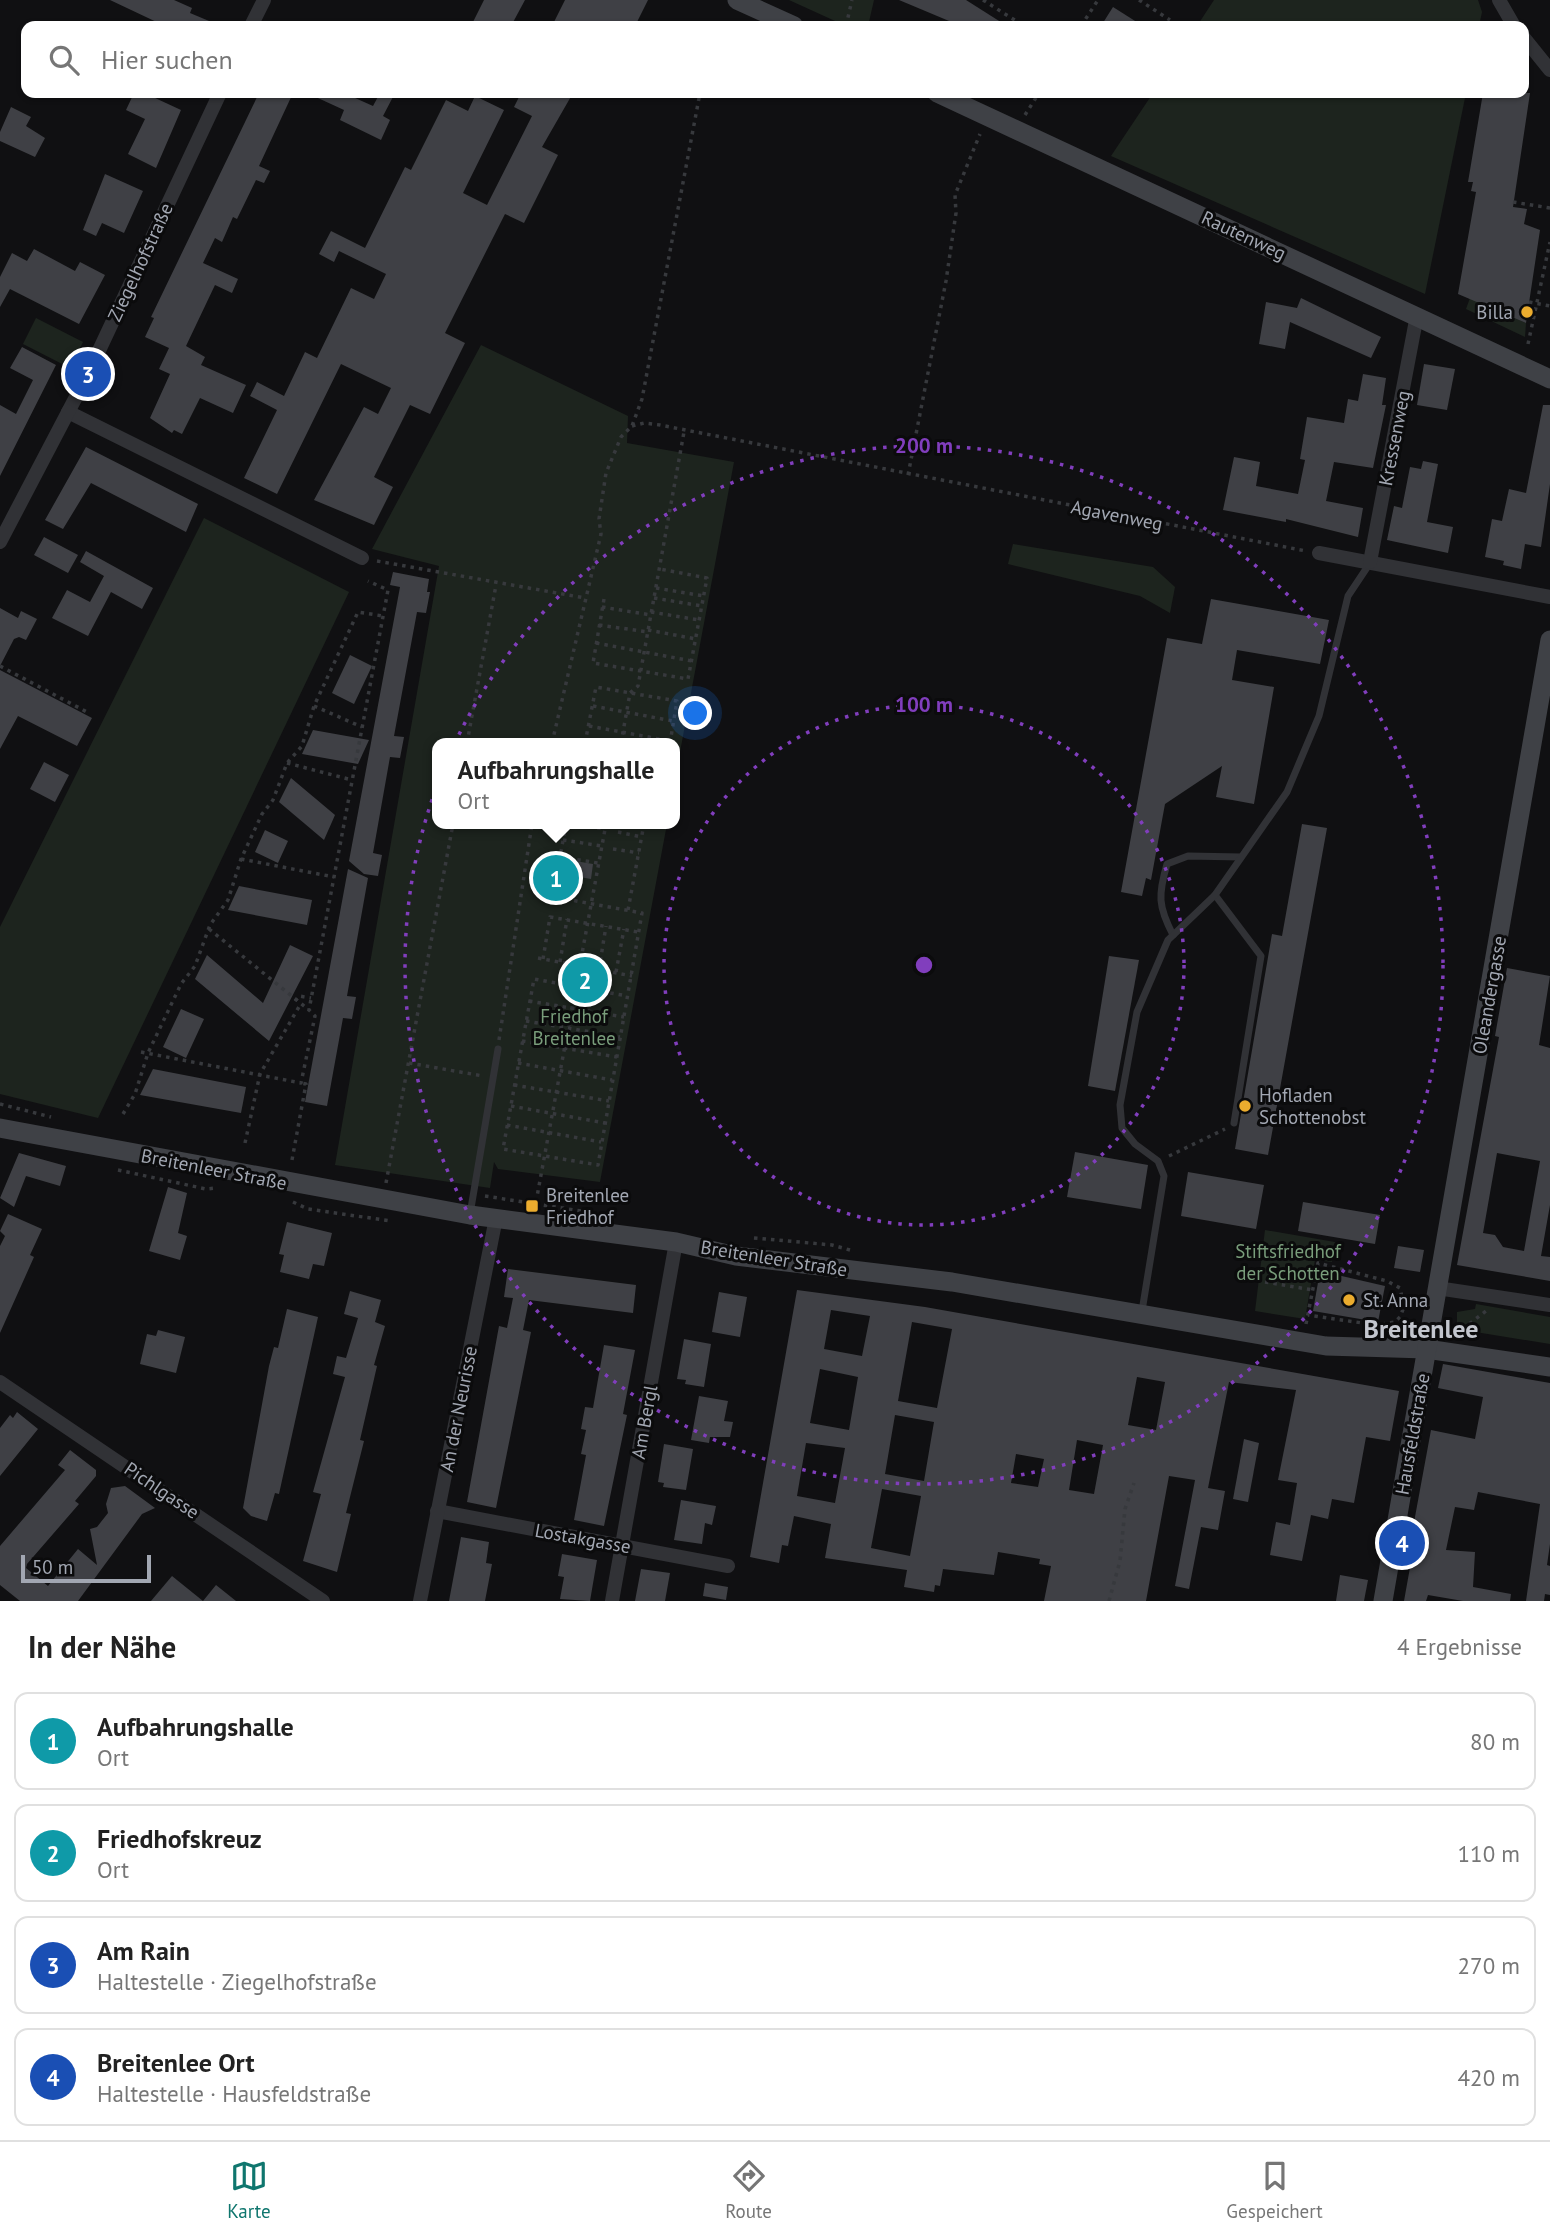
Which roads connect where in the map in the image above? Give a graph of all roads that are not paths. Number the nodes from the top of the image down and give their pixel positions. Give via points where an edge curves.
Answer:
1 (264, 0) edge
2 (737, 0) edge
3 (1499, 0) edge
4 (254, 21) edge
5 (783, 21) edge
6 (1511, 21) edge
7 (1529, 44) edge
8 (1550, 70) edge
9 (218, 98) edge
10 (948, 98) edge
11 (1417, 315) junction
12 (1550, 379) edge
13 (68, 412) junction
14 (0, 542) edge
15 (1319, 553) road end
16 (362, 558) road end
17 (1370, 562) junction
18 (1550, 597) edge
19 (1550, 640) edge
20 (1241, 858) junction
21 (1215, 895) junction
22 (1173, 935) junction
23 (498, 1049) road end
24 (1234, 1123) road end
25 (0, 1128) edge
26 (470, 1215) junction
27 (496, 1218) junction
28 (676, 1242) junction
29 (1437, 1288) junction
30 (1550, 1305) edge
31 (1142, 1315) junction
32 (1426, 1349) junction
33 (1550, 1367) edge
34 (0, 1382) edge
35 (438, 1511) junction
36 (622, 1545) junction
37 (728, 1566) dead end
38 (323, 1601) edge
39 (420, 1601) edge
40 (612, 1601) edge
41 (1382, 1601) edge

1 - 4 street
2 - 5 street
3 - 6 street
7 - 8 street
9 - 13 street, Ziegelhofstraße
10 - 11 street, Rautenweg
11 - 12 street, Rautenweg
11 - 17 street, Kressenweg
13 - 14 street, Ziegelhofstraße
13 - 16 street
15 - 17 street
17 - 18 street
17 - 20 lane via 1348,596 1319,716 1287,792
19 - 29 street, Oleandergasse
20 - 21 lane
20 - 22 lane via 1188,856 1167,864 1160,888 1161,911
21 - 22 lane
21 - 24 lane via 1261,956
22 - 31 lane via 1137,1012 1120,1105 1122,1128 1158,1161 1164,1176
23 - 26 lane
25 - 26 street, Breitenleer Straße
26 - 27 street, Breitenleer Straße
27 - 28 street, Breitenleer Straße
27 - 35 street, An der Neurisse
28 - 31 street, Breitenleer Straße via 736,1256 952,1282
28 - 36 street, Am Bergl
29 - 30 street
29 - 32 street, Oleandergasse
31 - 32 street, Breitenleer Straße via 1326,1346
32 - 33 street, Breitenleer Straße
32 - 41 street, Hausfeldstraße
34 - 38 street, Pichlgasse
35 - 36 street, Lostakgasse
35 - 39 street, An der Neurisse
36 - 37 street, Lostakgasse
36 - 40 street, Am Bergl

